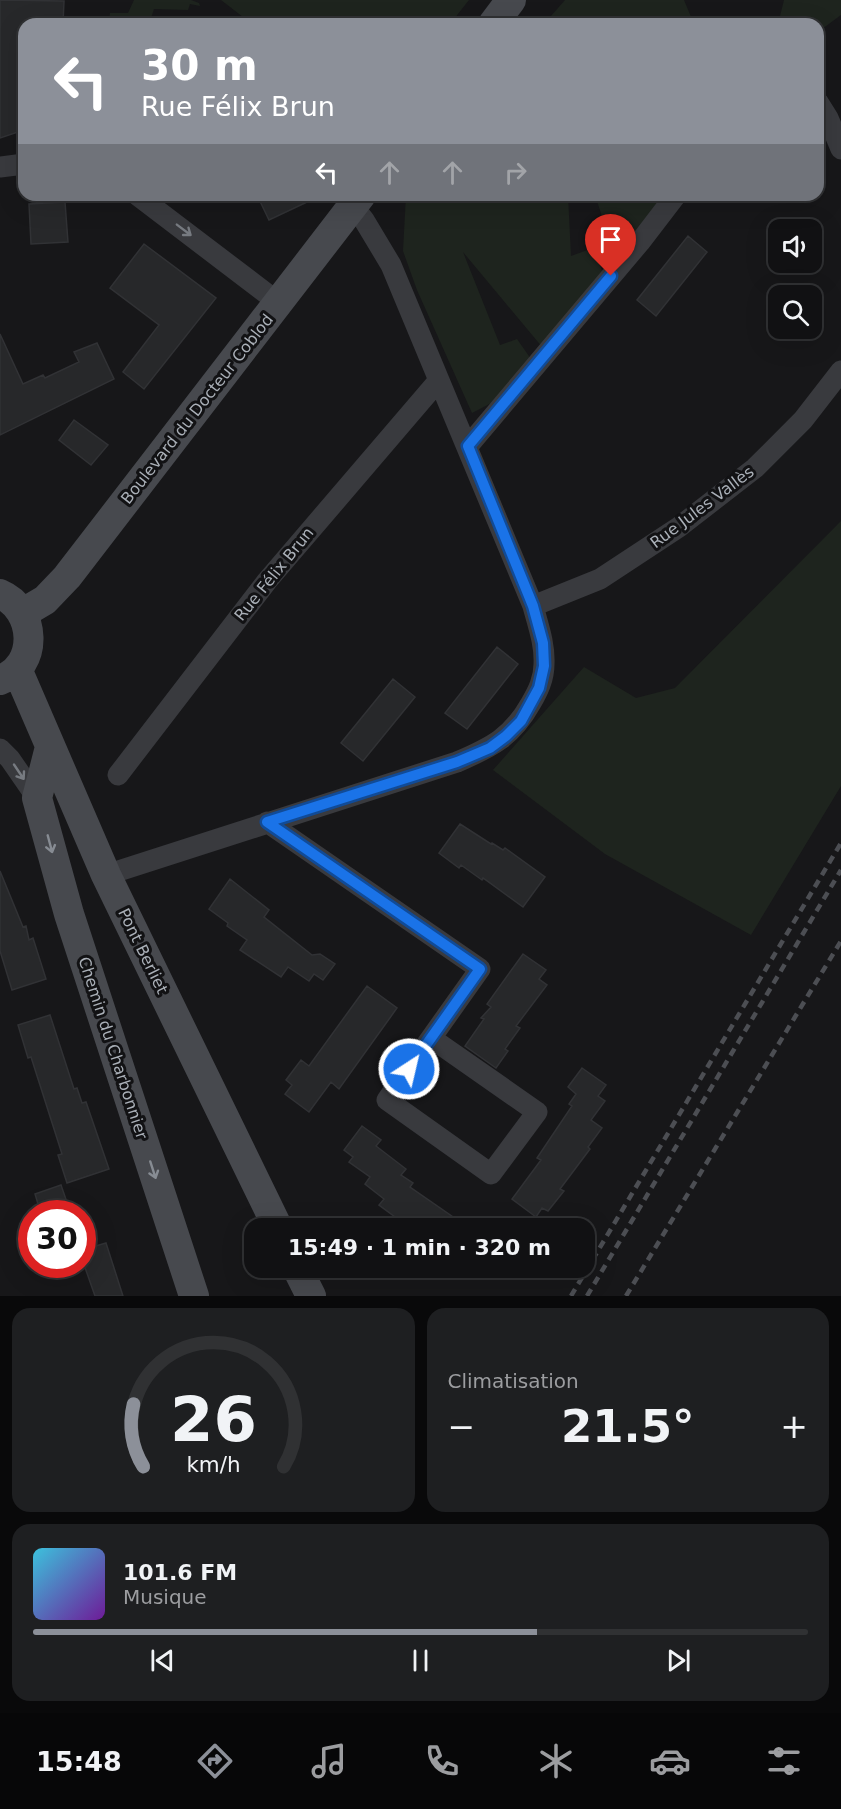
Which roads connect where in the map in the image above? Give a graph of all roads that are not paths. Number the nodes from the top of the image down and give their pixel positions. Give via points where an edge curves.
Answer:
1 (511, 0) edge
2 (498, 18) edge
3 (824, 112) edge
4 (841, 149) edge
5 (18, 165) edge
6 (0, 167) edge
7 (145, 201) edge
8 (356, 201) edge
9 (357, 201) edge
10 (671, 201) edge
11 (279, 303) junction
12 (841, 371) edge
13 (439, 380) junction
14 (468, 446) junction
15 (0, 594) edge
16 (533, 606) junction
17 (23, 613) junction
18 (8, 674) edge
19 (50, 747) junction
20 (0, 749) edge
21 (118, 775) dead end
22 (37, 798) junction
23 (267, 822) junction
24 (106, 875) junction
25 (431, 1038) junction
26 (273, 1218) edge
27 (302, 1278) edge
28 (194, 1296) edge
29 (310, 1296) edge

1 - 2 street
3 - 4 street
5 - 6 street
7 -> 11 street
8 - 11 street, Boulevard du Docteur Coblod
9 - 13 street via 391,265
10 - 14 street
11 - 17 street, Boulevard du Docteur Coblod via 68,577 45,600
12 - 16 street, Rue Jules Vallès via 803,420 755,468 689,519 600,579
13 - 14 street
13 - 21 street, Rue Félix Brun via 267,581
14 - 16 street
15 - 17 street
16 - 23 street via 543,643 544,666 539,688 521,721 506,736 490,748 457,762
17 - 18 street via 28,624 28,648 24,659
18 - 19 street, Pont Berliet
19 - 22 street, Chemin du Charbonnier
19 - 24 street, Pont Berliet
20 -> 22 street, Chemin du Charbonnier
22 -> 28 street, Chemin du Charbonnier via 69,914
23 - 24 street
23 - 25 street via 480,969
24 - 26 street, Pont Berliet
25 - 25 street via 387,1100 491,1174 537,1112
27 - 29 street

